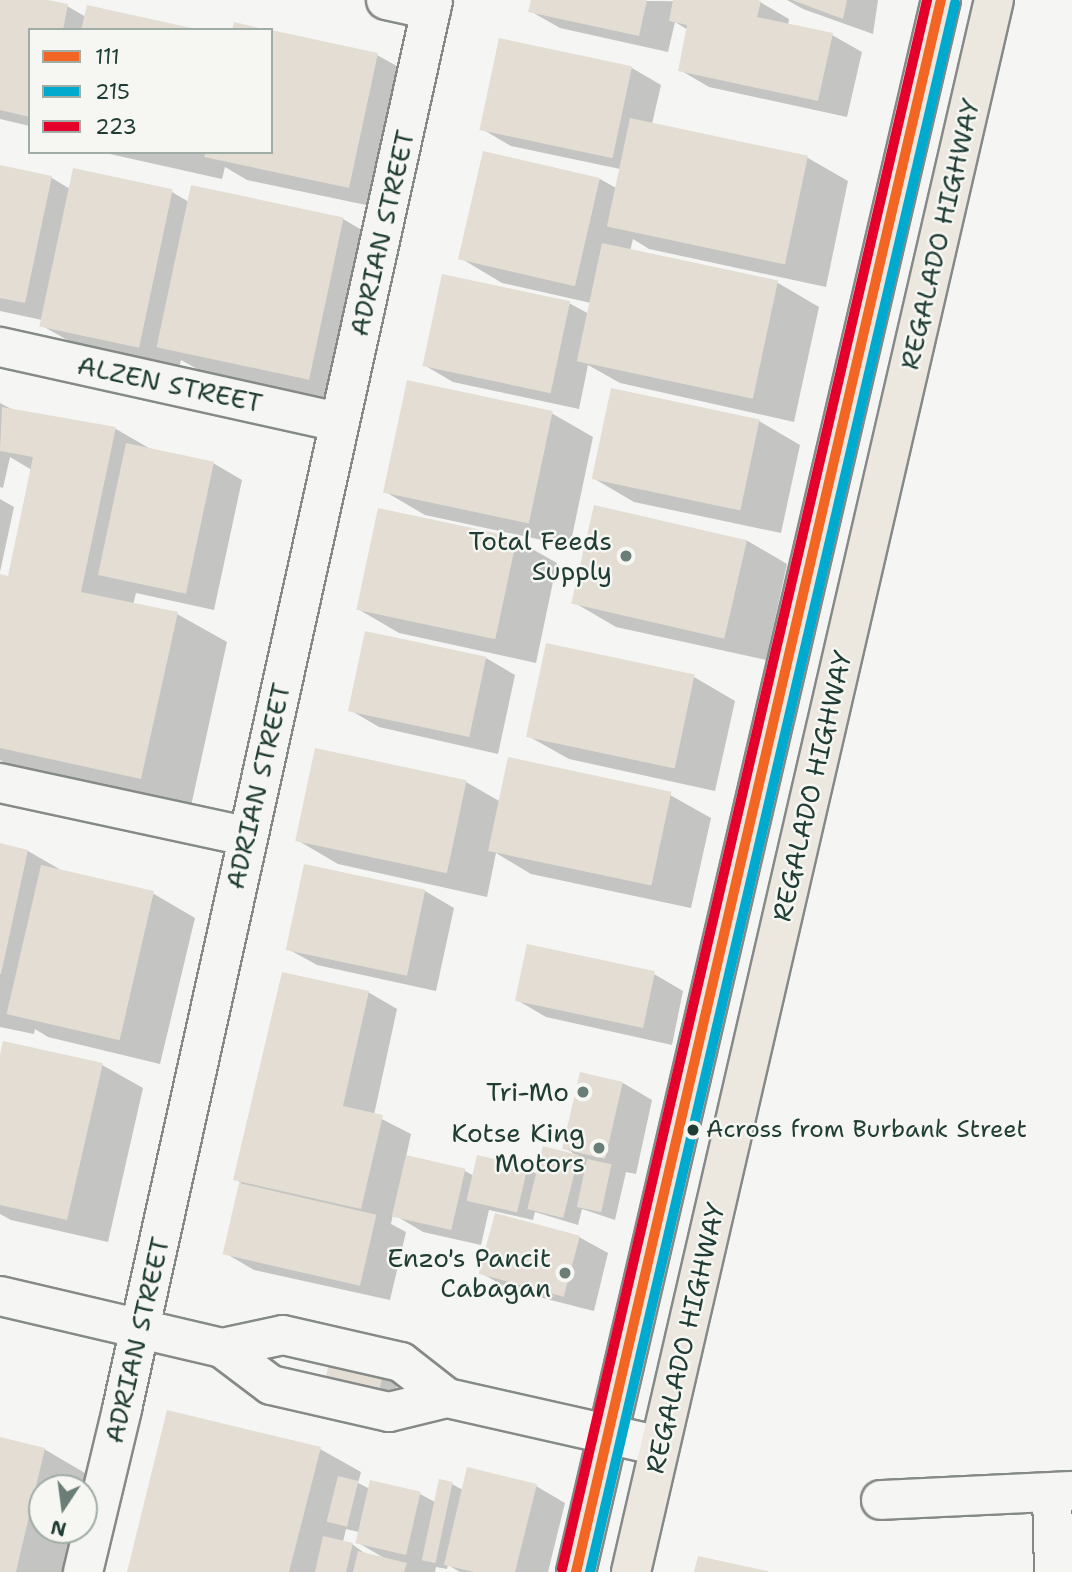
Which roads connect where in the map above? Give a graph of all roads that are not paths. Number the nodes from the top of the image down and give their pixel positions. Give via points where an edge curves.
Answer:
1 (386, 0) edge
2 (942, 0) edge
3 (994, 0) edge
4 (432, 5) edge
5 (0, 347) edge
6 (339, 422) junction
7 (0, 783) edge
8 (246, 836) junction
9 (0, 1296) edge
10 (139, 1329) junction
11 (222, 1348) junction
12 (447, 1398) junction
13 (608, 1434) junction
14 (660, 1446) junction
15 (1062, 1493) edge
16 (881, 1500) dead end
17 (83, 1572) edge
18 (576, 1572) edge
19 (631, 1572) edge
20 (1054, 1572) edge

1 - 4 street
2 - 13 main road, REGALADO HIGHWAY
3 - 14 main road, REGALADO HIGHWAY
4 - 6 street, ADRIAN STREET
5 - 6 street, ALZEN STREET
6 - 8 street, ADRIAN STREET
7 - 8 street
8 - 10 street, ADRIAN STREET
9 - 10 street
10 - 11 street
10 - 17 street, ADRIAN STREET
11 - 12 street via 283,1335 401,1362
11 - 12 street via 271,1385 389,1412
12 - 13 street
13 - 14 street
13 - 18 main road, REGALADO HIGHWAY
14 - 19 main road, REGALADO HIGHWAY
15 - 16 street
15 - 20 street

